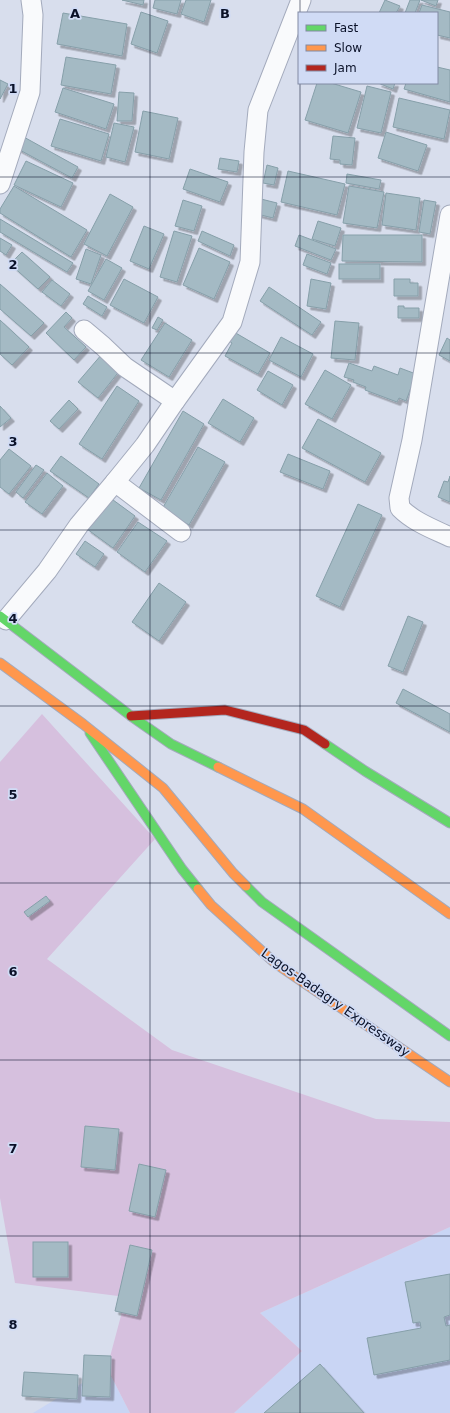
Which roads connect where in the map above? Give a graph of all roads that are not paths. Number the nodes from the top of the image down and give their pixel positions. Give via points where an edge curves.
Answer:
1 (31, 0) edge
2 (301, 0) edge
3 (0, 184) edge
4 (450, 215) edge
5 (84, 330) dead end
6 (175, 402) junction
7 (115, 482) junction
8 (181, 532) dead end
9 (450, 537) edge
10 (3, 618) edge
11 (0, 663) edge
12 (131, 716) junction
13 (84, 724) junction
14 (450, 823) edge
15 (450, 914) edge
16 (450, 1036) edge
17 (450, 1082) edge

1 - 3 street via 33,15 30,92
2 - 6 street via 258,110 250,262 232,322
4 - 9 street via 414,433 399,498 400,508 406,515
5 - 6 street via 125,367
6 - 7 street
7 - 8 street
7 - 10 street via 79,525 47,571
10 - 12 main road
11 - 13 main road, Lagos-Badagry Expressway
12 - 14 main road via 225,710 304,730 364,771
12 - 15 main road via 171,744 303,809
13 - 16 main road, Lagos-Badagry Expressway via 163,788 233,873 262,902
13 - 17 main road, Lagos-Badagry Expressway via 182,869 211,905 275,962

